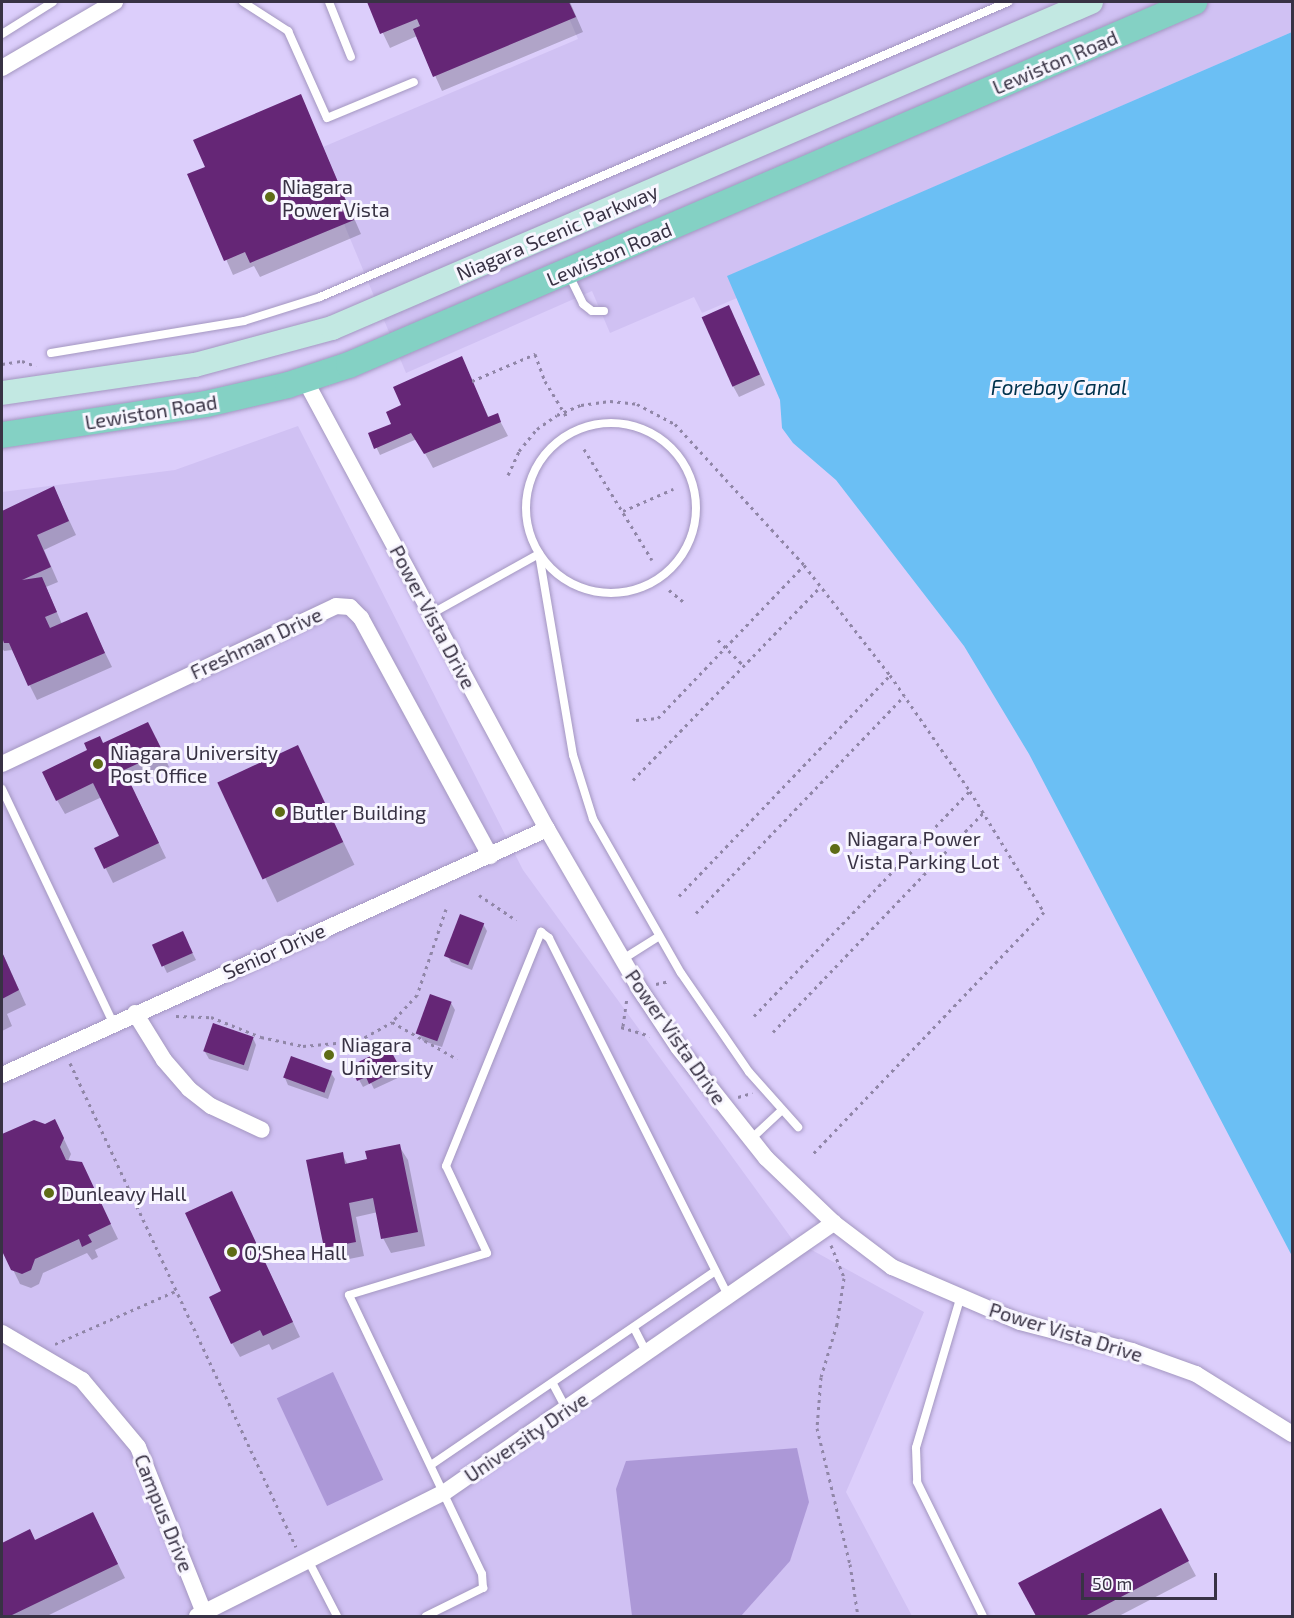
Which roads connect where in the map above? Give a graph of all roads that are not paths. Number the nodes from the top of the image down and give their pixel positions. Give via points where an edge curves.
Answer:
1 (53, 2) edge
2 (116, 2) edge
3 (243, 2) edge
4 (329, 2) edge
5 (1008, 2) edge
6 (1091, 2) edge
7 (1194, 2) edge
8 (2, 34) edge
9 (351, 57) dead end
10 (3, 63) edge
11 (414, 82) dead end
12 (568, 271) junction
13 (604, 311) dead end
14 (51, 353) dead end
15 (304, 380) junction
16 (2, 393) edge
17 (2, 435) edge
18 (539, 554) junction
19 (431, 614) junction
20 (2, 764) edge
21 (2, 789) edge
22 (547, 829) junction
23 (490, 856) junction
24 (658, 937) junction
25 (623, 959) junction
26 (135, 1013) junction
27 (113, 1023) junction
28 (2, 1075) edge
29 (782, 1110) junction
30 (798, 1127) dead end
31 (262, 1130) dead end
32 (751, 1139) junction
33 (834, 1223) junction
34 (715, 1271) junction
35 (729, 1298) junction
36 (960, 1299) junction
37 (634, 1328) junction
38 (2, 1333) edge
39 (648, 1355) junction
40 (553, 1384) junction
41 (567, 1410) junction
42 (1293, 1434) edge
43 (431, 1465) junction
44 (445, 1492) junction
45 (309, 1562) junction
46 (202, 1615) edge
47 (337, 1617) edge
48 (426, 1617) edge
49 (983, 1617) edge

1 - 8 lane
2 - 10 street
3 - 11 lane via 288,31 327,118
4 - 9 lane
5 - 14 lane via 320,297 223,325
6 - 16 main road, Niagara Scenic Parkway via 332,328 217,361
7 - 12 main road, Lewiston Road
12 - 13 lane via 583,304 592,311
12 - 15 main road, Lewiston Road
15 - 17 main road, Lewiston Road via 195,406
15 - 19 street, Power Vista Drive
18 - 18 lane via 551,570 574,586 599,594 627,593 652,584 673,568 689,545 696,520 695,492 686,467 672,448 652,433 630,425 590,426 561,439 543,456 531,477 526,501 527,526
18 - 19 lane
18 - 24 lane via 582,790
19 - 22 street, Power Vista Drive
20 - 23 street, Freshman Drive via 316,615 336,606 350,607 361,618
21 - 27 lane
22 - 23 street, Senior Drive
22 - 25 street, Power Vista Drive
23 - 26 street, Senior Drive
24 - 25 lane
24 - 29 lane via 722,1036
25 - 32 street, Power Vista Drive via 678,1047
26 - 27 street, Senior Drive
26 - 31 street via 164,1060 189,1089 211,1106
27 - 28 street, Senior Drive
29 - 30 lane
29 - 32 lane
32 - 33 street, Power Vista Drive
33 - 35 street, University Drive
33 - 36 street, Power Vista Drive via 892,1267
34 - 35 lane
34 - 37 lane
34 - 43 lane via 549,938 541,932 446,1166 487,1253 349,1295
35 - 39 street, University Drive
36 - 42 street, Power Vista Drive via 1020,1322 1132,1351 1196,1374
36 - 49 lane via 916,1448 917,1482
37 - 39 lane
37 - 40 lane
38 - 46 street, Campus Drive via 82,1380 138,1447
39 - 41 street, University Drive
40 - 41 lane
40 - 43 lane
41 - 44 street, University Drive
43 - 44 lane
44 - 45 street, University Drive
44 - 48 lane via 482,1574 483,1588
45 - 46 street, University Drive
45 - 47 lane

